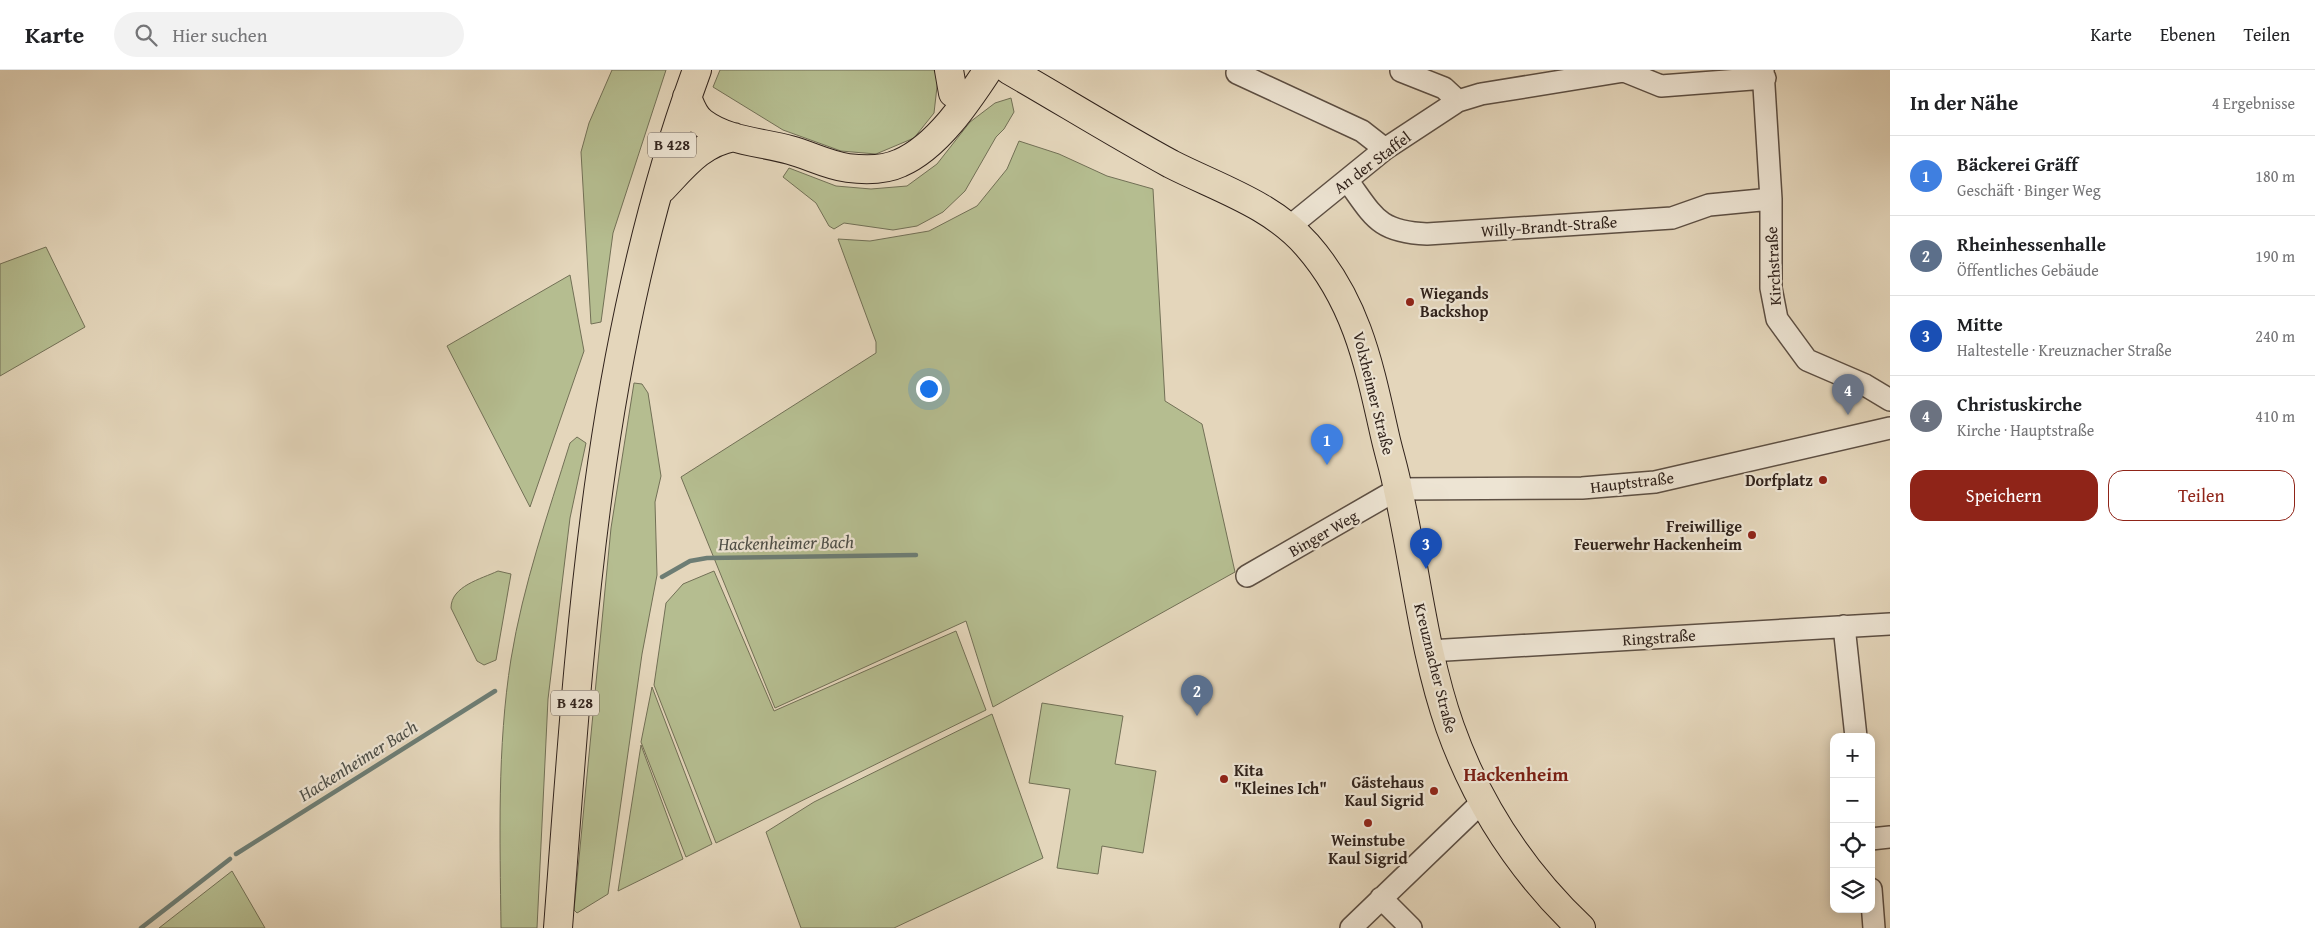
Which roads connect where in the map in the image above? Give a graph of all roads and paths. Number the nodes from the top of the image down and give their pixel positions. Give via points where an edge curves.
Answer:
1 (697, 70) edge
2 (969, 70) edge
3 (988, 70) edge
4 (1009, 70) edge
5 (1400, 71) dead end
6 (1237, 73) dead end
7 (1764, 74) edge
8 (951, 82) edge
9 (687, 97) junction
10 (1458, 101) junction
11 (734, 137) junction
12 (932, 141) junction
13 (1384, 149) junction
14 (791, 150) junction
15 (1347, 180) junction
16 (657, 194) junction
17 (1771, 199) junction
18 (1289, 227) junction
19 (1890, 400) edge
20 (1890, 428) edge
21 (1398, 489) junction
22 (1247, 576) dead end
23 (1890, 624) edge
24 (1844, 626) junction
25 (1429, 651) junction
26 (1856, 733) edge
27 (1483, 801) junction
28 (1890, 837) edge
29 (1875, 839) edge
30 (1381, 898) junction
31 (1873, 913) edge
32 (558, 928) edge
33 (1351, 928) edge
34 (1411, 928) edge
35 (1580, 928) edge
36 (1874, 928) edge

1 - 9 main road, B 428
2 - 8 main road
3 - 12 main road via 966,102
4 - 18 main road, Volxheimer Straße via 1132,142 1221,189 1253,202
5 - 10 street via 1444,88
6 - 13 street via 1362,131
7 - 10 street, An der Staffel via 1660,86 1624,71 1480,94
7 - 17 street, Kirchstraße
8 - 12 main road
9 - 11 main road via 695,115 703,123
9 - 14 main road
9 - 16 main road, B 428
10 - 13 street, An der Staffel
11 - 14 main road
11 - 16 main road via 713,142 698,152
12 - 14 main road via 907,160 873,168 834,165
13 - 15 street, An der Staffel
15 - 17 street, Willy-Brandt-Straße via 1371,214 1388,228 1412,233 1672,218 1709,205
15 - 18 street, An der Staffel
16 - 32 main road, B 428 via 635,278 594,512 580,640
17 - 19 street, Kirchstraße via 1771,288 1777,320 1807,360
18 - 21 main road, Volxheimer Straße via 1328,272 1356,325
20 - 21 street, Hauptstraße via 1655,482 1582,488
21 - 22 street, Binger Weg
21 - 25 main road, Kreuznacher Straße
23 - 24 street, Ringstraße
24 - 25 street, Ringstraße
24 - 26 street
25 - 27 main road, Kreuznacher Straße via 1449,724
27 - 30 street
27 - 35 main road, Kreuznacher Straße via 1534,878
28 - 29 street
30 - 33 street
30 - 34 street
31 - 36 street

